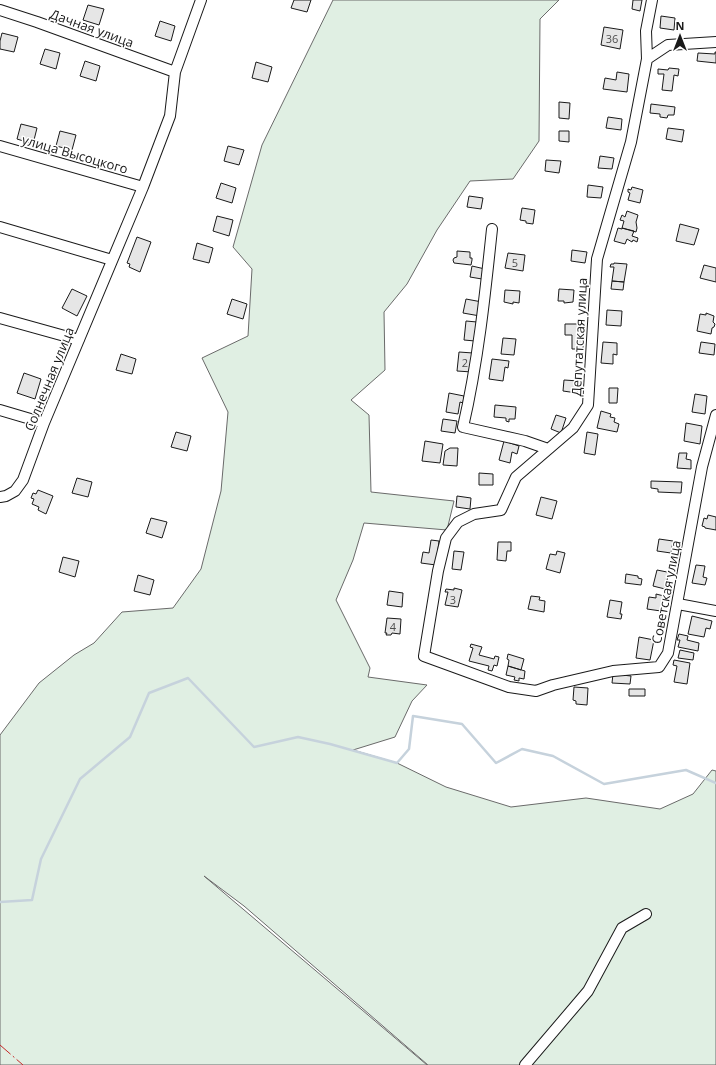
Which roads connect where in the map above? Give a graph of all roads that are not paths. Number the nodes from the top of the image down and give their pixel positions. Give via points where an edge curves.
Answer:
1 (201, 0) edge
2 (652, 0) edge
3 (0, 10) edge
4 (716, 42) edge
5 (647, 59) junction
6 (175, 72) junction
7 (0, 146) edge
8 (143, 187) junction
9 (0, 228) edge
10 (492, 229) dead end
11 (112, 260) junction
12 (0, 318) edge
13 (79, 340) junction
14 (0, 410) edge
15 (716, 415) edge
16 (44, 424) junction
17 (548, 449) junction
18 (0, 497) edge
19 (678, 604) junction
20 (716, 611) edge
21 (553, 685) joint
22 (646, 914) dead end
23 (525, 1065) edge

1 - 6 street
2 - 5 street, Депутатская улица via 646,31
3 - 6 street, Дачная улица
4 - 5 street via 668,45
5 - 17 street, Депутатская улица via 631,142 597,259 588,405 573,428
6 - 8 street via 170,116
7 - 8 street, улица Высоцкого
8 - 11 street, Солнечная улица
9 - 11 street
10 - 17 street via 478,353 463,427
11 - 13 street, Солнечная улица
12 - 13 street
13 - 16 street, Солнечная улица
14 - 16 street
15 - 19 street, Советская улица via 702,467
16 - 18 street, Солнечная улица via 23,480 15,491
17 - 21 street, Депутатская улица via 516,477 501,510 474,514 458,522 446,538 424,656 509,687 536,691
19 - 20 street
19 - 21 street, Советская улица via 668,653 659,667 613,671
22 - 23 street via 622,928 588,991

